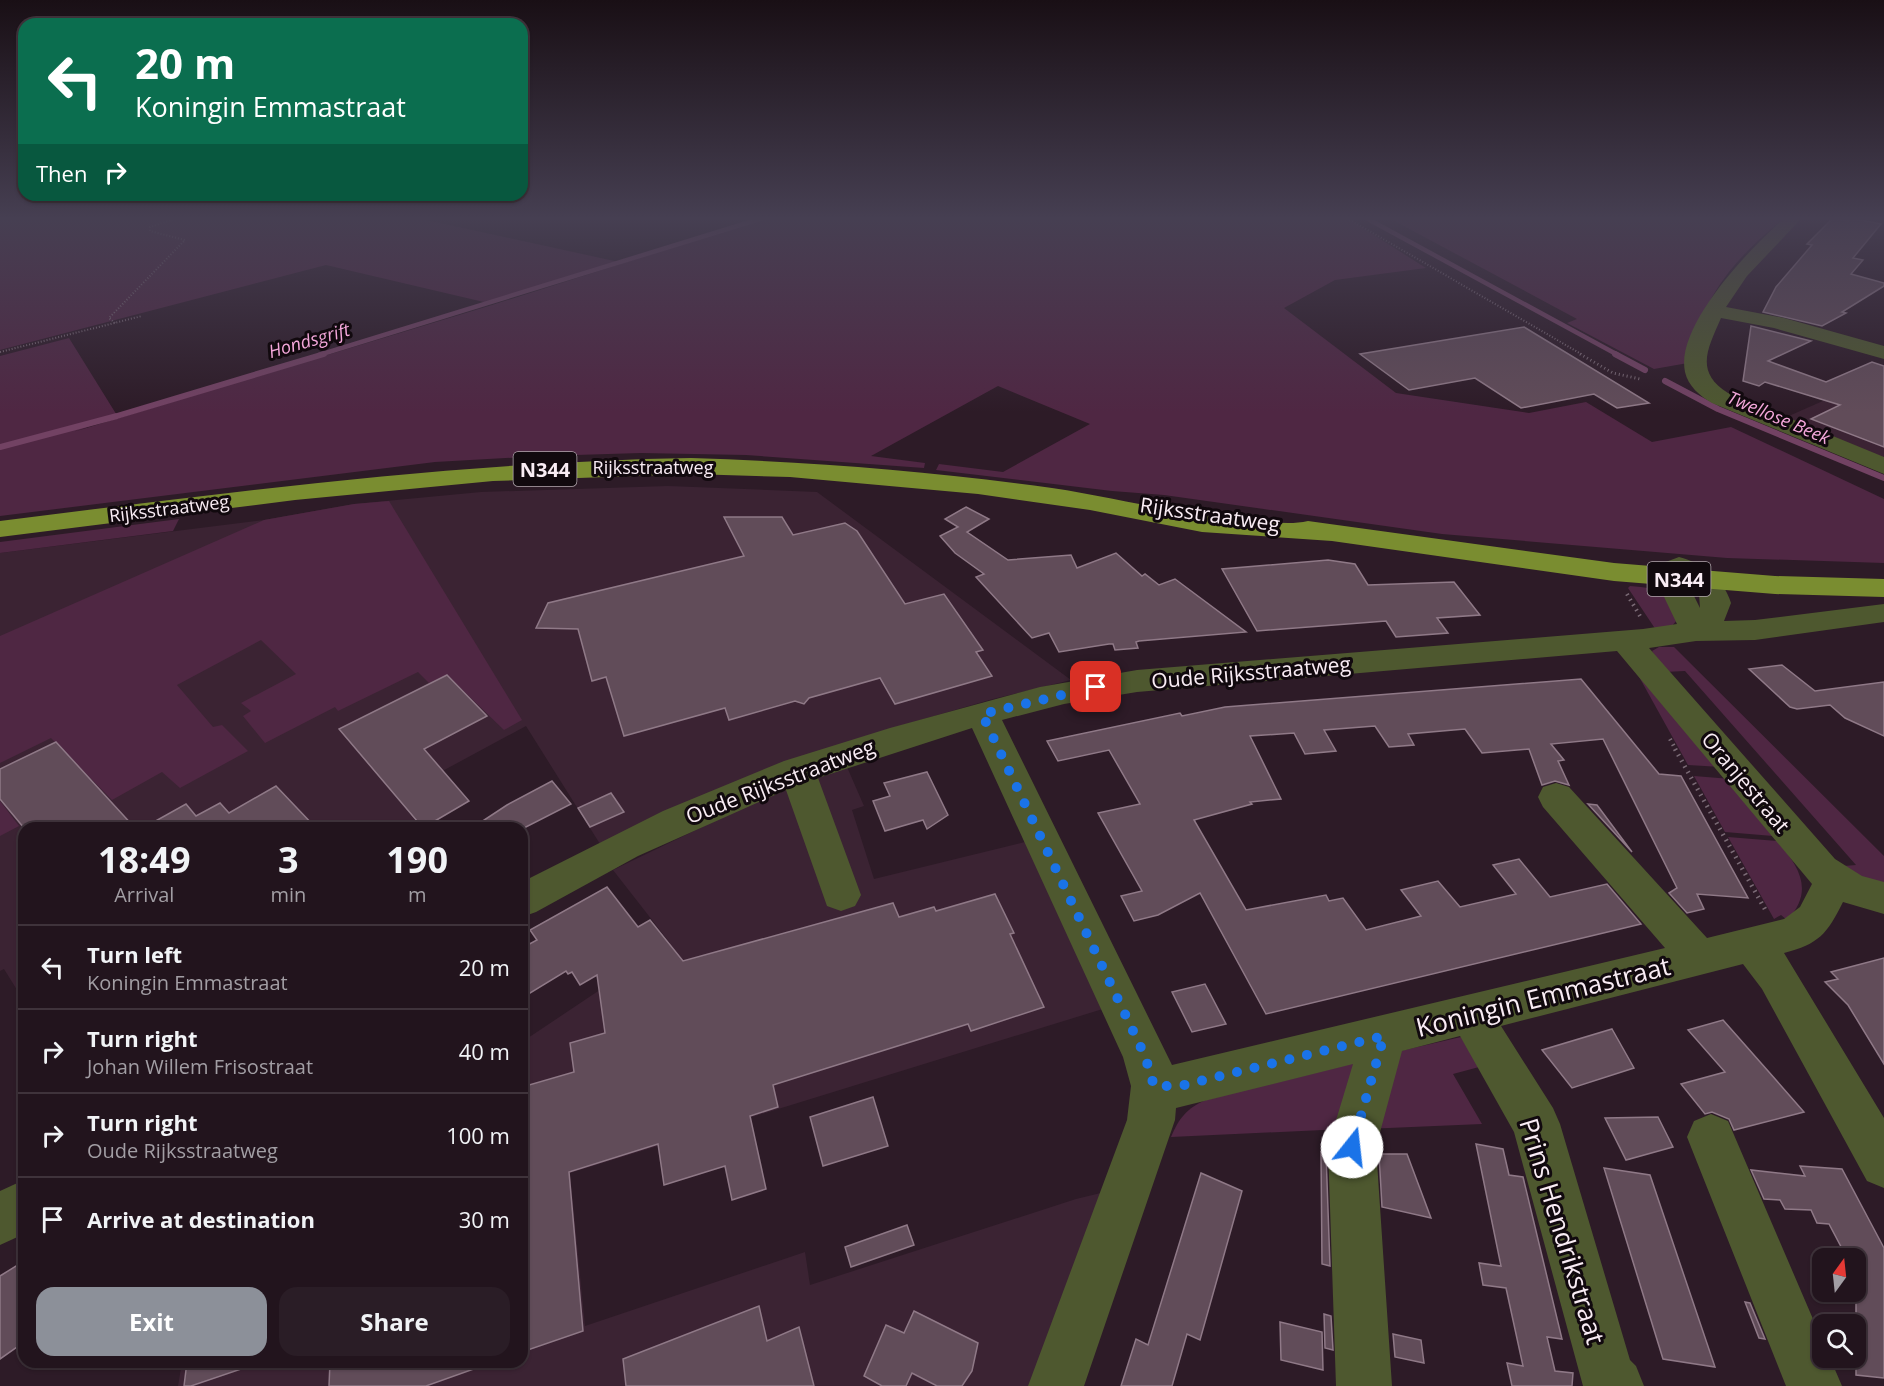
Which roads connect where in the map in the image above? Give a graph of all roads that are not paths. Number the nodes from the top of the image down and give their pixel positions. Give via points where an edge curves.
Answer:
1 (1732, 283) edge
2 (1712, 310) junction
3 (1884, 353) edge
4 (1884, 466) edge
5 (0, 529) edge
6 (1674, 572) junction
7 (1884, 575) edge
8 (1705, 581) junction
9 (1884, 588) edge
10 (1884, 614) edge
11 (1696, 631) junction
12 (1626, 640) junction
13 (982, 714) junction
14 (797, 770) junction
15 (1556, 797) dead end
16 (1834, 880) junction
17 (841, 895) dead end
18 (528, 898) edge
19 (1884, 898) edge
20 (1767, 941) junction
21 (1699, 958) junction
22 (1470, 1014) junction
23 (1384, 1036) junction
24 (1154, 1086) junction
25 (1711, 1137) dead end
26 (1884, 1164) edge
27 (18, 1209) edge
28 (0, 1220) edge
29 (1056, 1386) edge
30 (1364, 1386) edge
31 (1616, 1386) edge
32 (1814, 1386) edge

1 - 2 street
2 - 3 street via 1777,322
2 - 4 street via 1694,364 1703,387 1733,405
5 - 6 main road, Rijksstraatweg / N344 via 404,480 504,471 696,466 832,472 1091,502 1210,525 1330,533 1512,560
6 - 7 main road, Rijksstraatweg / N344
6 - 8 street
6 - 11 street
8 - 9 main road, N344
8 - 11 street via 1715,598 1715,613 1707,625
10 - 11 street, Oude Rijksstraatweg via 1755,630
11 - 12 street, Oude Rijksstraatweg
12 - 13 street, Oude Rijksstraatweg via 1137,681 1084,689
12 - 16 street, Oranjestraat via 1821,870
13 - 14 street, Oude Rijksstraatweg
13 - 24 street via 1145,1056
14 - 17 street
14 - 18 street, Oude Rijksstraatweg via 704,807
15 - 21 street
16 - 19 street, Oranjestraat via 1851,890
16 - 20 street, Koningin Emmastraat via 1814,919 1796,933
20 - 21 street, Koningin Emmastraat
20 - 26 street via 1777,976
21 - 22 street, Koningin Emmastraat
22 - 23 street, Koningin Emmastraat
22 - 31 street, Prins Hendrikstraat via 1536,1124 1607,1377
23 - 24 street, Koningin Emmastraat via 1180,1086
23 - 30 street via 1352,1147
24 - 29 street via 1151,1120
25 - 32 street
27 - 28 street

